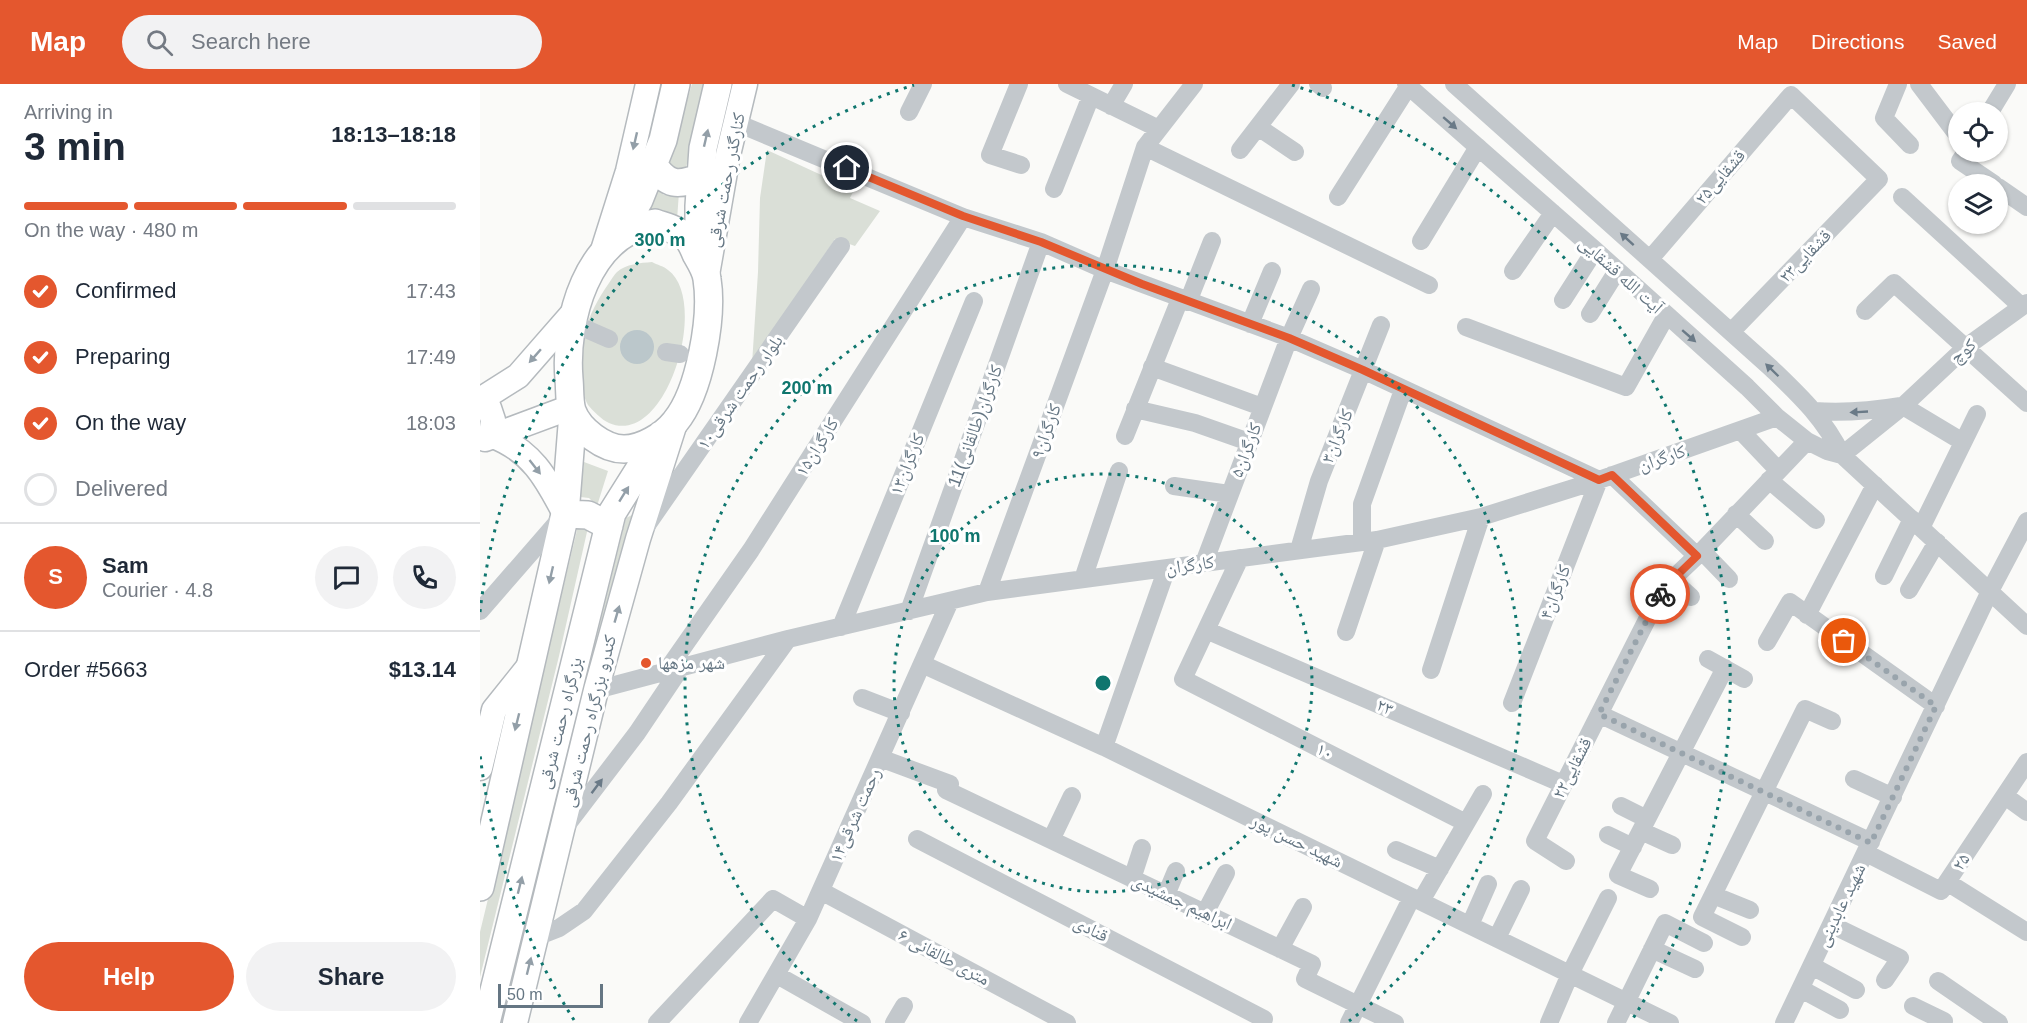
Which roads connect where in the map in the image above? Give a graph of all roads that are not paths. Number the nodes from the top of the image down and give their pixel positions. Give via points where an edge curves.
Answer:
1 (648, 84) edge
2 (676, 84) edge
3 (718, 84) edge
4 (746, 84) edge
5 (923, 84) edge
6 (1018, 84) edge
7 (1068, 84) edge
8 (1124, 84) edge
9 (1194, 84) edge
10 (1291, 84) edge
11 (1454, 84) edge
12 (1898, 84) edge
13 (1919, 84) edge
14 (2007, 84) edge
15 (1407, 85) edge
16 (1791, 95) joint
17 (1091, 96) junction
18 (1996, 102) edge
19 (1111, 106) junction
20 (909, 112) dead end
21 (1948, 122) edge
22 (737, 123) junction
23 (1258, 128) junction
24 (1159, 129) junction
25 (1910, 145) dead end
26 (1145, 147) junction
27 (1478, 147) junction
28 (1240, 150) dead end
29 (1295, 152) dead end
30 (1970, 162) edge
31 (653, 164) junction
32 (1021, 165) dead end
33 (1983, 174) edge
34 (701, 177) junction
35 (1054, 189) dead end
36 (2008, 191) edge
37 (1338, 197) dead end
38 (1902, 197) dead end
39 (2024, 198) edge
40 (1553, 213) junction
41 (963, 216) junction
42 (1212, 241) dead end
43 (1422, 241) dead end
44 (1041, 242) junction
45 (841, 246) dead end
46 (608, 248) junction
47 (1595, 250) junction
48 (1650, 259) junction
49 (703, 268) junction
50 (1105, 270) junction
51 (1272, 271) dead end
52 (1513, 271) dead end
53 (1617, 271) junction
54 (1429, 285) dead end
55 (1311, 289) dead end
56 (1563, 300) dead end
57 (974, 301) dead end
58 (1184, 301) junction
59 (2024, 304) edge
60 (1865, 311) dead end
61 (1590, 314) dead end
62 (1666, 316) junction
63 (580, 320) junction
64 (1250, 324) junction
65 (1381, 325) dead end
66 (1466, 327) dead end
67 (1731, 332) junction
68 (1289, 338) junction
69 (609, 339) dead end
70 (1966, 347) junction
71 (1152, 367) junction
72 (1363, 370) junction
73 (1403, 390) junction
74 (480, 402) edge
75 (2027, 403) edge
76 (1903, 406) junction
77 (1262, 407) junction
78 (572, 410) junction
79 (1136, 410) junction
80 (1814, 411) junction
81 (1977, 414) dead end
82 (1777, 417) junction
83 (668, 428) junction
84 (1741, 431) junction
85 (1125, 436) dead end
86 (485, 438) edge
87 (1807, 441) junction
88 (1249, 442) junction
89 (1963, 442) junction
90 (1842, 454) junction
91 (1119, 471) dead end
92 (1773, 475) junction
93 (1605, 478) junction
94 (1875, 485) junction
95 (1174, 486) dead end
96 (1229, 494) junction
97 (565, 514) junction
98 (1736, 514) junction
99 (1481, 517) junction
100 (1816, 520) dead end
101 (2027, 521) edge
102 (1916, 523) junction
103 (609, 526) junction
104 (638, 539) junction
105 (1370, 541) junction
106 (1765, 541) dead end
107 (1937, 542) junction
108 (1299, 550) junction
109 (1699, 554) junction
110 (1240, 558) junction
111 (1204, 563) junction
112 (1167, 568) junction
113 (1884, 576) dead end
114 (1083, 579) junction
115 (1729, 579) dead end
116 (1672, 580) junction
117 (1909, 590) dead end
118 (1990, 591) junction
119 (987, 592) junction
120 (1691, 597) dead end
121 (950, 601) junction
122 (909, 610) junction
123 (480, 611) edge
124 (1807, 615) junction
125 (2027, 626) edge
126 (841, 627) junction
127 (1206, 630) junction
128 (1346, 632) dead end
129 (788, 639) junction
130 (1767, 642) dead end
131 (1708, 659) dead end
132 (922, 664) junction
133 (531, 665) junction
134 (1725, 668) junction
135 (1431, 670) dead end
136 (672, 671) junction
137 (1744, 679) dead end
138 (596, 690) junction
139 (862, 698) dead end
140 (1512, 703) dead end
141 (1936, 706) junction
142 (901, 713) junction
143 (1599, 714) junction
144 (1832, 721) dead end
145 (486, 723) edge
146 (1104, 747) junction
147 (1681, 753) junction
148 (880, 758) junction
149 (2027, 762) edge
150 (480, 768) edge
151 (1854, 778) dead end
152 (1563, 784) junction
153 (1764, 792) junction
154 (1483, 794) dead end
155 (1072, 796) dead end
156 (2005, 796) junction
157 (1893, 797) junction
158 (1621, 806) dead end
159 (2027, 812) edge
160 (1466, 824) junction
161 (561, 832) junction
162 (1640, 832) junction
163 (1608, 835) dead end
164 (917, 839) dead end
165 (1051, 840) junction
166 (1672, 845) dead end
167 (1142, 848) dead end
168 (1869, 848) junction
169 (1396, 850) dead end
170 (1566, 861) dead end
171 (1440, 869) junction
172 (1176, 871) dead end
173 (1226, 873) dead end
174 (1132, 879) junction
175 (1947, 882) junction
176 (1488, 884) dead end
177 (480, 887) edge
178 (1521, 889) dead end
179 (1650, 889) dead end
180 (821, 891) junction
181 (1166, 895) junction
182 (1713, 895) junction
183 (1608, 898) dead end
184 (1417, 899) junction
185 (1303, 907) dead end
186 (1750, 910) dead end
187 (1205, 913) junction
188 (808, 919) junction
189 (1470, 925) junction
190 (1832, 925) junction
191 (2027, 932) edge
192 (536, 936) junction
193 (1742, 937) dead end
194 (1497, 938) junction
195 (1704, 944) dead end
196 (1280, 949) junction
197 (1652, 949) junction
198 (1812, 966) junction
199 (1695, 969) dead end
200 (1570, 974) junction
201 (777, 975) junction
202 (1885, 980) dead end
203 (1938, 981) dead end
204 (1801, 989) junction
205 (1856, 990) dead end
206 (1957, 995) junction
207 (1626, 1002) junction
208 (1358, 1005) junction
209 (904, 1006) dead end
210 (1913, 1006) dead end
211 (1840, 1010) dead end
212 (1264, 1019) dead end
213 (1943, 1022) edge
214 (486, 1023) edge
215 (515, 1023) edge
216 (657, 1023) edge
217 (748, 1023) edge
218 (862, 1023) edge
219 (894, 1023) edge
220 (1067, 1023) edge
221 (1349, 1023) edge
222 (1395, 1023) edge
223 (1549, 1023) edge
224 (1616, 1023) edge
225 (1670, 1023) edge
226 (1784, 1023) edge
227 (1999, 1023) edge

1 -> 46 main road
2 - 31 highway
34 -> 3 highway via 703,148
4 - 22 main road, کنارگذر رحمت شرقی
5 - 20 street
6 - 32 street via 990,155
7 - 17 street
8 - 19 street
9 - 24 street, کارگران۹
10 - 23 street
48 -> 11 street, آیت الله قشقایی
12 - 25 street via 1884,118
13 - 21 street
14 - 18 street
15 -> 27 street, آیت الله قشقایی
15 - 37 street
16 - 48 street, قشقایی۲۵
16 - 67 street, قشقایی۲۳ via 1879,179
17 - 19 street
17 - 35 street
19 - 24 street
22 - 41 street
22 - 49 main road, کنارگذر رحمت شرقی
23 - 28 street
23 - 29 street
24 - 26 street, کارگران۹
26 - 50 street, کارگران۹
26 - 54 street
27 - 40 street, آیت الله قشقایی
27 - 43 street
30 - 33 street
31 - 34 highway via 667,181 677,183
31 - 46 highway via 639,200
34 - 49 highway
36 - 39 street
38 - 59 street
40 - 47 street, آیت الله قشقایی
40 - 52 street
41 - 44 street
41 - 136 street, ۱۵کارگران
42 - 58 street
44 - 50 street
44 - 122 street, 11کارگران(طالقانی)
45 - 104 street, ۱۰بلوار رحمت شرقی
46 - 49 highway via 629,230 655,223 689,239
46 - 63 highway via 582,286
47 - 53 street, آیت الله قشقایی
47 - 56 street
48 - 67 street, آیت الله قشقایی
49 - 83 highway via 708,315 701,361 694,387
50 - 58 street
50 - 119 street, کارگران۹
51 - 64 street
53 - 61 street
53 - 62 street, آیت الله قشقایی
55 - 68 street, کارگران۵
57 - 126 street, کارگران۱۳
58 - 64 street
58 - 71 street
59 - 70 street, کوچ
60 - 70 street via 1894,283
62 - 66 street via 1626,387
62 -> 82 street, آیت الله قشقایی
63 - 69 street
63 -> 74 main road via 518,376
63 - 78 highway via 567,359
64 - 68 street
65 - 72 street, کارگران۳
80 -> 67 street, آیت الله قشقایی
68 - 72 street
68 - 77 street, کارگران۵
70 - 75 street
70 - 76 street, کوچ
71 - 77 street
71 - 79 street
72 - 73 street
72 - 108 street, کارگران۳ via 1319,481
73 - 93 street
73 - 105 street via 1362,504
74 - 86 main road via 489,408 493,420
76 -> 80 street via 1850,412
76 - 89 street
76 - 90 street, کوچ
77 - 88 street, کارگران۵
78 - 83 highway via 593,438 607,446 641,446
78 - 86 main road
78 - 97 highway
79 - 85 street
79 - 88 street via 1195,423
80 - 90 street, آیت الله قشقایی
81 - 89 street
82 - 84 street, کارگران
82 - 87 street, آیت الله قشقایی
103 -> 83 highway, بزرگراه رحمت شرقی via 612,513
83 - 104 main road, کندرو بزرگراه رحمت شرقی
84 - 92 street
84 - 93 street, کارگران
86 -> 97 main road via 515,446 532,462
87 - 90 street, آیت الله قشقایی
87 - 92 street, ۲۲قشقایی
88 - 96 street, کارگران۵
89 - 102 street
90 - 94 street, آیت الله قشقایی
91 - 114 street
92 - 98 street, ۲۲قشقایی
92 - 100 street
93 - 99 street, کارگران
93 - 109 street
93 - 140 street, کارگران۴
94 - 102 street, آیت الله قشقایی
94 - 124 street
95 - 96 street
96 - 111 street, کارگران۵
97 - 103 highway via 588,515
97 - 123 street
97 -> 133 highway
98 - 106 street
98 - 109 street, ۲۲قشقایی
99 - 105 street, کارگران
99 - 135 street
101 - 118 street, شهید عابدینی
102 - 107 street, آیت الله قشقایی
102 - 113 street
214 -> 103 highway, بزرگراه رحمت شرقی
138 -> 104 main road, کندرو بزرگراه رحمت شرقی
105 - 108 street, کارگران
105 - 128 street
107 - 117 street
107 - 118 street, آیت الله قشقایی
108 - 110 street, کارگران
109 - 115 street
109 - 116 street, ۲۲قشقایی
110 - 111 street, کارگران
110 - 127 street
111 - 112 street, کارگران
112 - 114 street, کارگران
112 - 146 street
114 - 119 street, کارگران
116 - 120 street
116 - 143 street, ۲۲قشقایی via 1664,588
118 - 125 street, آیت الله قشقایی
118 - 141 street, شهید عابدینی
119 - 121 street, کارگران
121 - 122 street, کارگران
121 - 132 street, ۱۴رحمت شرقی
122 - 126 street, کارگران
124 - 130 street via 1790,602
124 - 141 street
126 - 129 street, کارگران
127 - 152 street, ۲۳
127 - 160 street, ۱۰ via 1183,679
129 - 136 street, کارگران
129 - 192 street via 669,803 584,911 559,928
131 - 134 street
132 - 142 street, ۱۴رحمت شرقی
132 - 146 street, شهید حسن پور
133 - 145 main road
133 -> 177 highway
134 - 137 street
134 - 147 street
136 - 138 street, کارگران
161 -> 136 street, ۱۵کارگران via 637,733
138 - 161 main road, کندرو بزرگراه رحمت شرقی
139 - 142 street
141 - 157 street, شهید عابدینی
142 - 148 street, ۱۴رحمت شرقی
143 - 147 street
143 - 152 street, ۲۲قشقایی
144 - 153 street via 1805,709
145 - 150 main road
146 - 184 street, شهید حسن پور
147 - 153 street
147 - 162 street
148 - 165 street, ابراهیم جمشیدی via 948,787
148 - 180 street, ۱۴رحمت شرقی
149 - 156 street, ۲۵
151 - 157 street
152 - 170 street, ۲۲قشقایی via 1535,841
153 - 168 street
153 - 182 street
154 - 160 street
155 - 165 street
156 - 159 street
156 - 175 street, ۲۵
157 - 168 street, شهید عابدینی
158 - 162 street
160 - 171 street
161 - 192 main road, کندرو بزرگراه رحمت شرقی
162 - 163 street
162 - 166 street
162 - 179 street via 1618,875
164 - 212 street, قنادی
165 - 174 street, ابراهیم جمشیدی
167 - 174 street
168 - 175 street, ۲۵ via 1941,891
168 - 190 street, شهید عابدینی
169 - 171 street
171 - 184 street
172 - 181 street
173 - 187 street
174 - 181 street, ابراهیم جمشیدی
175 - 191 street
176 - 189 street
178 - 194 street
180 - 188 street, ۱۴رحمت شرقی
180 - 220 street, ۶ متری طالقانی
181 - 187 street, ابراهیم جمشیدی
182 - 186 street
182 - 193 street via 1702,916
183 - 200 street
184 - 189 street, شهید حسن پور
184 - 208 street
185 - 196 street
187 - 196 street, ابراهیم جمشیدی
188 - 201 street, ۱۴رحمت شرقی
188 - 216 street via 773,899
189 - 194 street, شهید حسن پور
190 - 198 street, شهید عابدینی
190 - 202 street via 1900,958
215 -> 192 main road, کندرو بزرگراه رحمت شرقی
194 - 200 street, شهید حسن پور
195 - 197 street via 1665,923
196 - 208 street, ابراهیم جمشیدی via 1312,964 1305,979
197 - 199 street
197 - 207 street
198 - 204 street, شهید عابدینی
198 - 205 street
200 - 207 street, شهید حسن پور
200 - 223 street
201 - 217 street, ۱۴رحمت شرقی
201 - 218 street
203 - 206 street
204 - 211 street
204 - 226 street, شهید عابدینی
206 - 213 street
206 - 227 street
207 - 224 street
207 - 225 street, شهید حسن پور
208 - 221 street
208 - 222 street, ابراهیم جمشیدی
209 - 219 street
210 - 213 street

